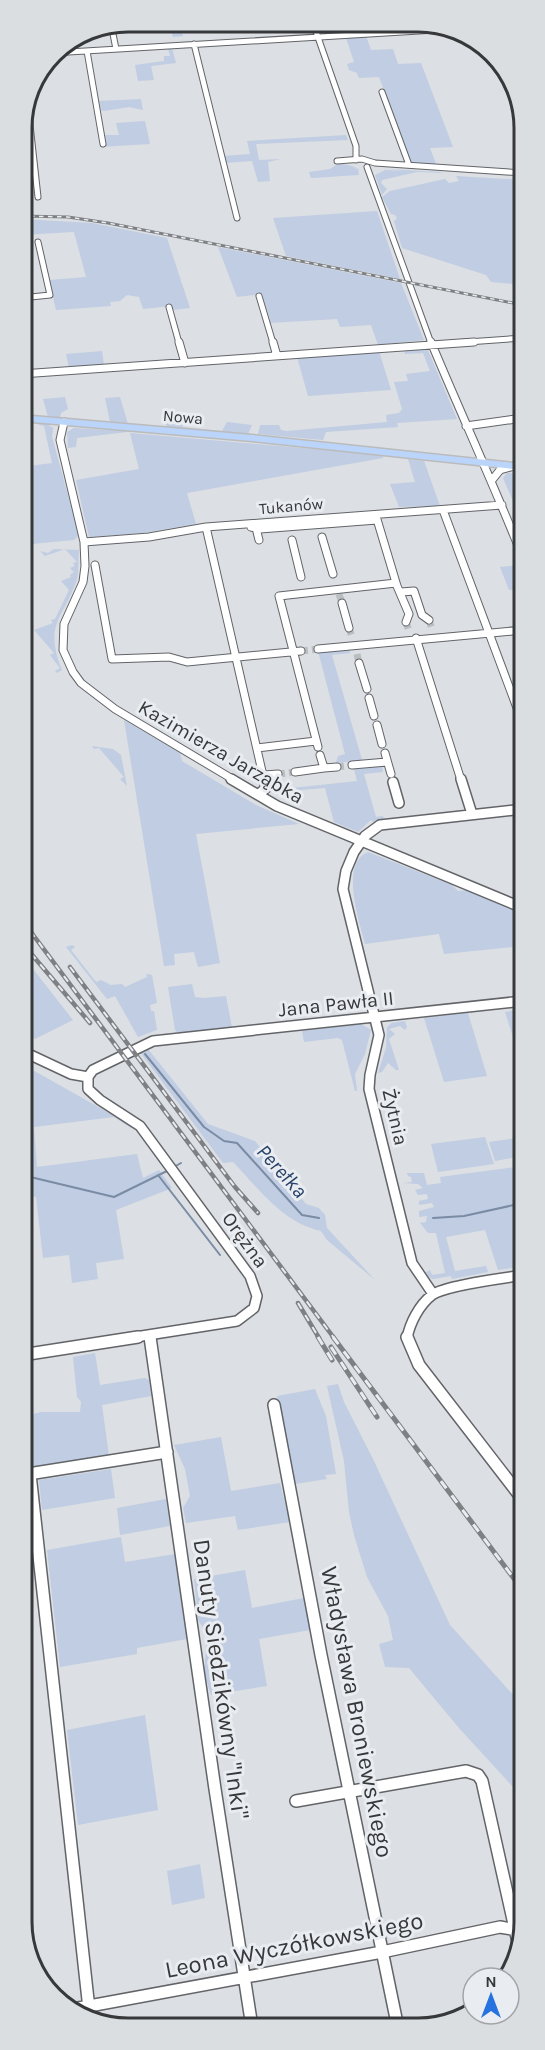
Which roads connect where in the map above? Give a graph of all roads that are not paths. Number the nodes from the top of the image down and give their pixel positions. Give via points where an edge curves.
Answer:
1 (317, 32) edge
2 (406, 32) edge
3 (113, 33) edge
4 (318, 37) junction
5 (194, 44) junction
6 (116, 49) junction
7 (87, 51) junction
8 (69, 52) edge
9 (382, 92) dead end
10 (103, 144) dead end
11 (356, 146) junction
12 (32, 148) edge
13 (367, 162) junction
14 (356, 163) junction
15 (383, 164) junction
16 (409, 165) junction
17 (402, 168) junction
18 (447, 169) junction
19 (514, 174) edge
20 (370, 180) junction
21 (38, 197) dead end
22 (237, 218) dead end
23 (38, 242) dead end
24 (259, 296) dead end
25 (32, 297) edge
26 (169, 307) dead end
27 (514, 339) edge
28 (432, 345) junction
29 (277, 356) junction
30 (186, 363) junction
31 (32, 373) edge
32 (32, 419) edge
33 (514, 419) edge
34 (64, 422) junction
35 (466, 426) junction
36 (482, 459) junction
37 (514, 460) edge
38 (514, 466) edge
39 (514, 468) edge
40 (492, 480) junction
41 (502, 505) junction
42 (443, 510) junction
43 (376, 517) junction
44 (206, 529) junction
45 (260, 529) dead end
46 (320, 531) junction
47 (290, 534) junction
48 (514, 535) edge
49 (259, 540) dead end
50 (84, 542) junction
51 (95, 564) dead end
52 (396, 583) junction
53 (303, 585) junction
54 (336, 585) junction
55 (401, 592) junction
56 (342, 603) tunnel mouth
57 (429, 620) tunnel mouth
58 (406, 622) tunnel mouth
59 (349, 628) tunnel mouth
60 (514, 631) edge
61 (489, 633) junction
62 (412, 636) junction
63 (318, 649) tunnel mouth
64 (301, 651) tunnel mouth
65 (292, 652) junction
66 (235, 657) junction
67 (359, 663) tunnel mouth
68 (367, 689) dead end
69 (369, 698) dead end
70 (514, 699) edge
71 (374, 716) dead end
72 (377, 725) dead end
73 (382, 744) dead end
74 (257, 748) junction
75 (318, 748) junction
76 (353, 765) tunnel mouth
77 (337, 767) tunnel mouth
78 (324, 768) junction
79 (295, 772) tunnel mouth
80 (278, 774) tunnel mouth
81 (264, 776) junction
82 (258, 795) junction
83 (514, 810) edge
84 (472, 814) junction
85 (405, 822) junction
86 (362, 842) junction
87 (514, 904) edge
88 (514, 1002) edge
89 (375, 1018) junction
90 (32, 1054) edge
91 (88, 1077) junction
92 (513, 1277) edge
93 (433, 1294) junction
94 (150, 1336) junction
95 (32, 1354) edge
96 (274, 1405) dead end
97 (167, 1452) junction
98 (32, 1474) edge
99 (513, 1488) edge
100 (32, 1526) edge
101 (350, 1792) junction
102 (296, 1801) dead end
103 (513, 1909) edge
104 (513, 1932) edge
105 (382, 1952) junction
106 (244, 1977) junction
107 (89, 2010) edge
108 (92, 2011) edge
109 (251, 2018) edge
110 (396, 2018) edge

1 - 4 street
2 - 4 street
3 - 6 street
4 - 5 street
4 - 11 street
5 - 6 street
5 - 22 street
6 - 7 street
7 - 8 street
7 - 10 street
9 - 16 street
11 - 13 street
11 - 14 street
12 - 21 street
13 - 14 street
13 - 15 street
13 - 15 street
13 - 17 street
13 - 20 street
14 - 20 street
15 - 16 street
16 - 18 street
17 - 18 street
17 - 20 street via 379,169
18 - 19 street
20 - 28 street
23 - 25 street via 50,295
24 - 29 street
26 - 30 street
27 - 28 street
28 - 29 street
28 - 35 street
29 - 30 street
30 - 31 street
32 - 34 main road, Nowa
33 - 35 street
34 - 36 main road, Nowa
34 - 50 street, Kazimierza Jarząbka via 60,440
35 - 36 street
36 - 37 main road
36 - 38 main road
36 - 40 street
39 - 40 street via 500,470
40 - 41 street
41 - 42 street, Tukanów
41 - 48 street
42 - 43 street, Tukanów
42 - 61 street
43 - 44 street, Tukanów
43 - 46 street, Tukanów
43 - 52 street
44 - 49 street, Tukanów via 253,527
44 - 50 street, Tukanów
44 - 66 street
45 - 47 street, Tukanów
46 - 47 street, Tukanów
46 - 54 street
47 - 53 street
50 - 82 street, Kazimierza Jarząbka via 83,582 68,613 63,639 65,657 73,672 106,704
51 - 66 street via 112,659 169,657 187,663
52 - 54 street
52 - 55 street
53 - 54 street
53 - 65 street via 278,598
55 - 57 street via 414,591 422,615
55 - 58 street via 409,614
56 - 59 street
60 - 61 street
61 - 62 street
61 - 70 street
62 - 63 street
62 - 84 street
64 - 65 street
65 - 66 street
65 - 75 street
66 - 74 street
67 - 68 street
69 - 71 street
72 - 73 street
74 - 75 street
74 - 81 street
75 - 78 street
76 - 85 street via 386,758
77 - 78 street
78 - 79 street
80 - 81 street
81 - 82 street via 266,788
82 - 86 street, Kazimierza Jarząbka
83 - 84 street
84 - 85 street
85 - 86 street via 380,825
86 - 87 street, Kazimierza Jarząbka
86 - 89 street, Żytnia via 346,869 343,889
88 - 89 street, Jana Pawła II
89 - 91 street, Jana Pawła II via 153,1041 106,1062
89 - 93 street, Żytnia via 379,1041 370,1069 369,1089 412,1263
90 - 91 street via 74,1076
91 - 94 street, Orężna via 92,1095 131,1118 254,1283 257,1302 249,1314 237,1321
92 - 93 street
93 - 99 street via 408,1326 410,1348
94 - 95 street, Orężna
94 - 97 street, Danuty Siedzikówny "Inki"
96 - 101 street, Władysława Broniewskiego
97 - 98 street
97 - 106 street, Danuty Siedzikówny "Inki"
100 - 107 street
101 - 102 street
101 - 103 street via 466,1771 478,1775
101 - 105 street, Władysława Broniewskiego
104 - 105 street, Leona Wyczółkowskiego via 500,1927
105 - 106 street, Leona Wyczółkowskiego
105 - 110 street, Władysława Broniewskiego
106 - 108 street, Leona Wyczółkowskiego
106 - 109 street, Danuty Siedzikówny "Inki"

